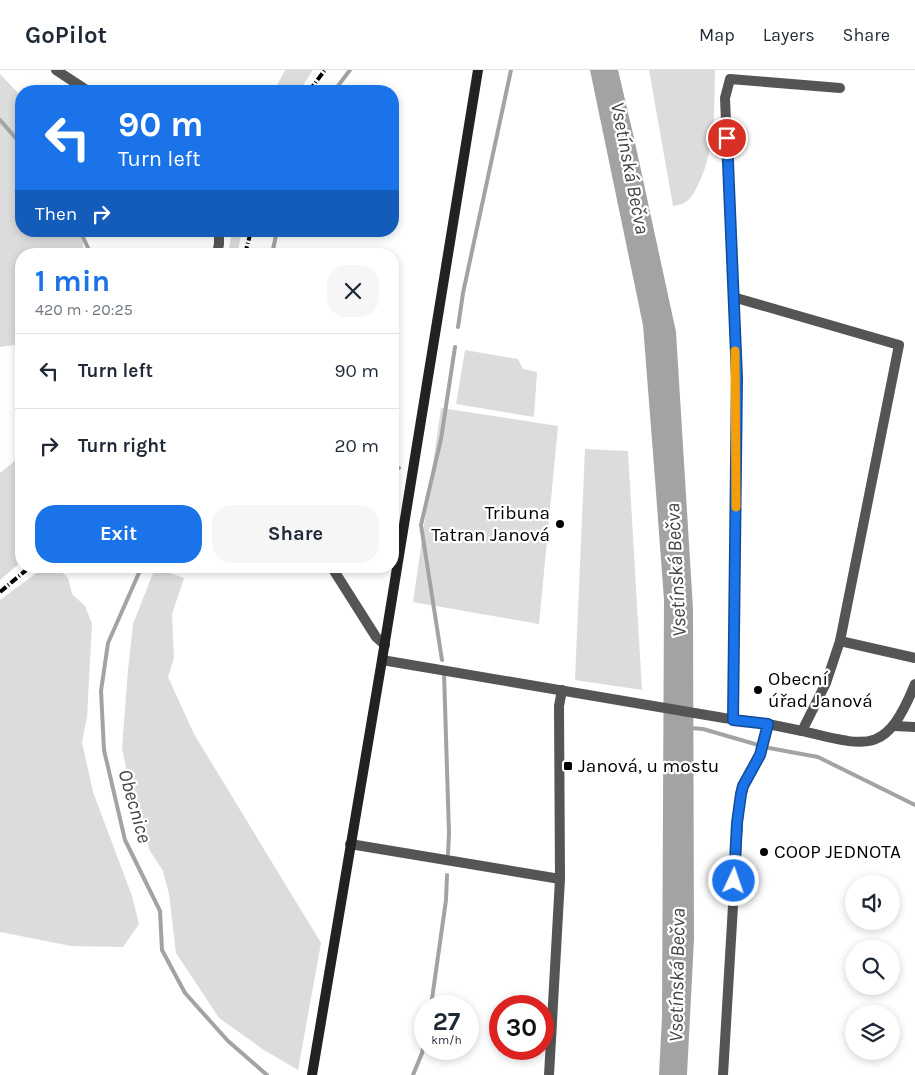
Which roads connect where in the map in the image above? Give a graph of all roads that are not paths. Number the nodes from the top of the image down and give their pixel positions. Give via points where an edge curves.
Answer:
1 (56, 70) edge
2 (478, 70) edge
3 (79, 85) edge
4 (840, 88) dead end
5 (733, 297) junction
6 (399, 558) edge
7 (336, 573) edge
8 (397, 573) edge
9 (840, 641) junction
10 (385, 645) junction
11 (915, 658) edge
12 (382, 660) junction
13 (915, 684) edge
14 (566, 691) junction
15 (728, 719) junction
16 (768, 724) junction
17 (894, 726) junction
18 (915, 727) edge
19 (802, 731) junction
20 (350, 844) junction
21 (560, 878) junction
22 (312, 1075) edge
23 (549, 1075) edge
24 (723, 1075) edge

1 - 3 street
2 - 6 main road
4 - 5 street via 730,79 726,98
5 - 9 street via 899,345
5 - 15 street via 737,378
7 - 10 street via 376,637
8 - 10 main road
9 - 11 street
9 - 19 street via 826,683
10 - 12 main road
12 - 14 street
12 - 20 main road
13 - 17 street
14 - 15 street
14 - 21 street via 560,706
15 - 16 street
16 - 19 street
16 - 24 street via 760,755 743,786 739,804
17 - 18 street
17 - 19 street via 880,737 865,742 844,741
20 - 21 street
20 - 22 main road
21 - 23 street

